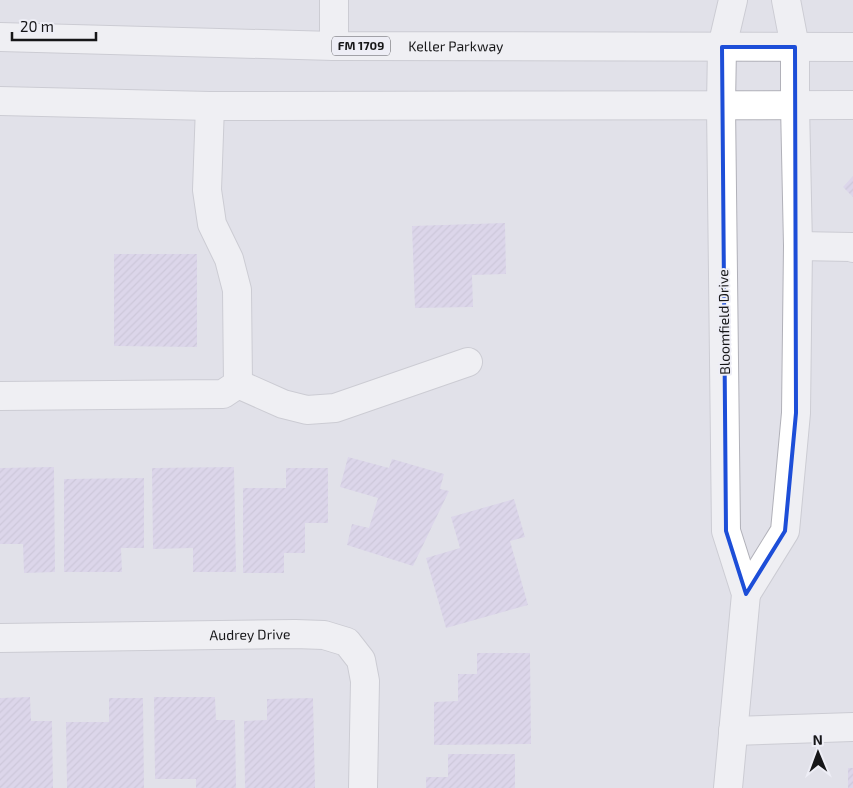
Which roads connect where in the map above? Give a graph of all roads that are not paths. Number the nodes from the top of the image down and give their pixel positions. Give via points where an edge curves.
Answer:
1 (334, 0) edge
2 (733, 0) edge
3 (786, 0) edge
4 (0, 36) edge
5 (334, 46) junction
6 (722, 46) junction
7 (795, 47) junction
8 (853, 47) edge
9 (0, 101) edge
10 (721, 105) junction
11 (795, 105) junction
12 (853, 105) edge
13 (210, 106) junction
14 (798, 246) junction
15 (853, 248) edge
16 (468, 362) dead end
17 (238, 384) junction
18 (0, 396) edge
19 (746, 594) junction
20 (0, 638) edge
21 (853, 727) edge
22 (733, 731) junction
23 (363, 788) edge
24 (728, 788) edge

1 - 5 street
2 - 6 street, Bloomfield Drive
3 - 7 street, Bloomfield Drive
4 - 5 street, Keller Parkway / FM 1709
5 - 6 street, Keller Parkway / FM 1709
6 - 7 street, Keller Parkway / FM 1709
6 - 10 street, Bloomfield Drive
7 - 8 street, Keller Parkway / FM 1709
7 - 11 street, Bloomfield Drive
9 - 13 street
10 - 11 street
10 - 13 street
10 - 19 street, Bloomfield Drive via 726,531
11 - 12 street
11 - 14 street, Bloomfield Drive
13 - 17 street via 207,190 212,224 229,258 237,290
14 - 15 street
14 - 19 street, Bloomfield Drive via 796,413 785,532
16 - 17 street via 335,408 307,410 283,404
17 - 18 street via 224,394
19 - 22 street, Bloomfield Drive
20 - 23 street, Audrey Drive via 295,634 324,635 347,642 361,660 365,681
21 - 22 street
22 - 24 street, Bloomfield Drive

